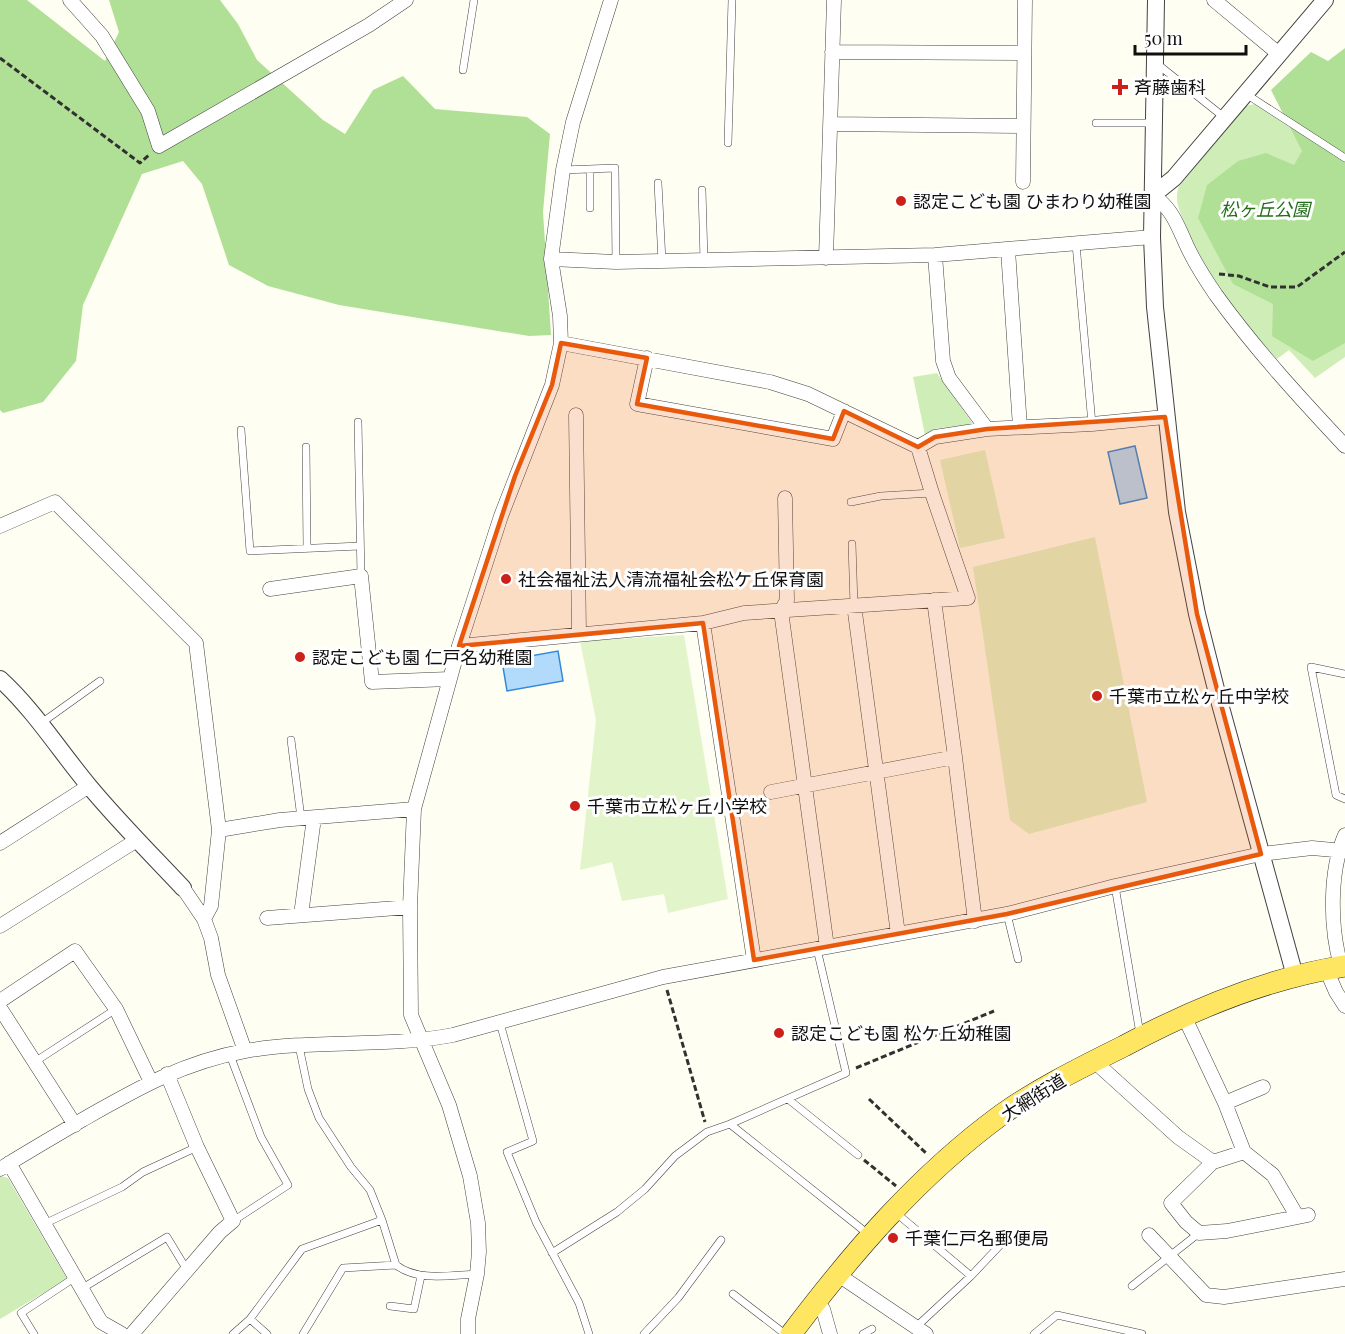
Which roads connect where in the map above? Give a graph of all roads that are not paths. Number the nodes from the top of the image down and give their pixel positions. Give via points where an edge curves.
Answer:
1 (70, 0) edge
2 (474, 0) edge
3 (610, 0) edge
4 (732, 0) edge
5 (834, 0) edge
6 (1025, 0) edge
7 (1156, 0) edge
8 (1214, 0) edge
9 (1325, 0) edge
10 (403, 1) edge
11 (832, 52) junction
12 (1024, 53) junction
13 (1279, 54) junction
14 (1154, 61) junction
15 (463, 70) dead end
16 (1246, 94) junction
17 (1225, 118) junction
18 (1096, 123) dead end
19 (1154, 123) junction
20 (830, 124) junction
21 (1023, 126) junction
22 (728, 143) dead end
23 (1345, 158) edge
24 (590, 169) junction
25 (563, 170) junction
26 (1023, 182) dead end
27 (658, 183) dead end
28 (702, 190) dead end
29 (1153, 195) junction
30 (590, 208) dead end
31 (1152, 237) junction
32 (1076, 244) junction
33 (1008, 250) junction
34 (935, 255) junction
35 (826, 258) junction
36 (552, 259) junction
37 (704, 260) junction
38 (662, 261) junction
39 (616, 262) junction
40 (561, 344) junction
41 (647, 358) junction
42 (844, 411) junction
43 (576, 415) dead end
44 (1166, 417) junction
45 (358, 422) dead end
46 (1092, 424) junction
47 (1020, 427) junction
48 (241, 429) dead end
49 (987, 429) junction
50 (1344, 442) edge
51 (306, 447) dead end
52 (918, 447) junction
53 (932, 493) junction
54 (785, 498) dead end
55 (851, 502) dead end
56 (2, 519) edge
57 (852, 544) dead end
58 (360, 546) junction
59 (307, 548) junction
60 (360, 576) junction
61 (270, 589) dead end
62 (934, 600) junction
63 (854, 605) junction
64 (781, 611) junction
65 (703, 623) junction
66 (579, 633) junction
67 (459, 646) junction
68 (1345, 674) edge
69 (0, 679) edge
70 (449, 679) junction
71 (100, 681) dead end
72 (40, 724) junction
73 (291, 740) dead end
74 (955, 757) junction
75 (877, 771) junction
76 (804, 785) junction
77 (89, 786) junction
78 (771, 792) dead end
79 (1345, 799) edge
80 (414, 809) junction
81 (307, 818) junction
82 (219, 830) junction
83 (1345, 836) edge
84 (137, 840) junction
85 (0, 843) edge
86 (1342, 850) edge
87 (1261, 854) junction
88 (1115, 886) junction
89 (183, 888) joint
90 (410, 907) junction
91 (1007, 914) junction
92 (301, 915) junction
93 (267, 918) dead end
94 (204, 919) junction
95 (975, 921) junction
96 (0, 926) edge
97 (898, 934) junction
98 (822, 948) junction
99 (1018, 959) dead end
100 (754, 960) junction
101 (1337, 967) edge
102 (1295, 976) junction
103 (0, 1001) edge
104 (1345, 1006) edge
105 (0, 1008) edge
106 (116, 1008) junction
107 (1184, 1016) junction
108 (500, 1023) junction
109 (1141, 1036) junction
110 (422, 1041) junction
111 (299, 1045) junction
112 (245, 1051) junction
113 (230, 1055) junction
114 (36, 1061) junction
115 (1094, 1061) junction
116 (167, 1074) junction
117 (151, 1082) junction
118 (1263, 1087) dead end
119 (788, 1099) junction
120 (1225, 1102) junction
121 (730, 1124) junction
122 (75, 1125) junction
123 (197, 1147) junction
124 (1244, 1152) junction
125 (858, 1155) road end
126 (1213, 1162) junction
127 (4, 1166) edge
128 (899, 1203) junction
129 (382, 1220) junction
130 (233, 1221) junction
131 (44, 1224) junction
132 (863, 1230) dead end
133 (1199, 1233) junction
134 (1149, 1235) dead end
135 (720, 1240) dead end
136 (1004, 1241) dead end
137 (552, 1253) junction
138 (1171, 1257) junction
139 (396, 1265) junction
140 (187, 1270) junction
141 (477, 1274) junction
142 (837, 1274) junction
143 (421, 1276) junction
144 (971, 1276) junction
145 (1345, 1279) edge
146 (77, 1284) junction
147 (1132, 1286) dead end
148 (733, 1294) dead end
149 (814, 1304) junction
150 (390, 1306) dead end
151 (250, 1319) junction
152 (872, 1329) dead end
153 (921, 1331) edge
154 (34, 1334) edge
155 (122, 1334) edge
156 (132, 1334) edge
157 (232, 1334) edge
158 (267, 1334) edge
159 (303, 1334) edge
160 (468, 1334) edge
161 (589, 1334) edge
162 (644, 1334) edge
163 (785, 1334) edge
164 (791, 1334) edge
165 (830, 1334) edge
166 (863, 1334) edge
167 (1034, 1334) edge
168 (1142, 1334) edge

1 - 10 street via 102,36 148,111 159,146 369,25
2 - 15 lane
3 - 25 street via 573,122
4 - 22 lane
5 - 11 street
6 - 12 street
7 - 14 street
8 - 13 street
9 - 13 street
11 - 12 street
11 - 20 street
12 - 21 street
13 - 16 street
14 - 17 lane
14 - 19 street
16 - 17 street
16 - 23 lane
17 - 29 street via 1174,178
18 - 19 lane
19 - 29 street
20 - 21 street
20 - 35 street
21 - 26 street
24 - 25 lane
24 - 30 lane
24 - 39 lane via 615,168
25 - 36 street
27 - 38 lane
28 - 37 lane
29 - 31 street
29 - 50 street via 1174,216 1202,272 1242,330
31 - 32 street
31 - 44 street
32 - 33 street
32 - 46 lane
33 - 34 street
33 - 47 street
34 - 35 street
34 - 49 street via 943,361 949,378
35 - 37 street
36 - 39 street
36 - 40 street
37 - 38 street
38 - 39 street
40 - 41 street
40 - 67 street via 552,385 515,476
41 - 42 street via 770,382
41 - 42 street via 637,404 833,439
42 - 52 street
43 - 66 street
44 - 46 street
44 - 87 street via 1177,512 1197,614
45 - 58 lane
46 - 47 street
47 - 49 street
48 - 59 lane via 250,550
49 - 52 street via 935,437
51 - 59 lane
52 - 53 street
53 - 55 lane
53 - 62 street via 968,598
54 - 64 street via 787,600
56 - 82 street via 55,502 196,643
57 - 63 lane
58 - 59 lane
58 - 60 lane
60 - 61 street
60 - 70 street via 372,682
62 - 63 street
62 - 74 street
63 - 64 street
63 - 75 street
64 - 65 street via 744,613
64 - 76 street
65 - 66 street
65 - 100 street
66 - 67 street
67 - 70 street
68 - 79 lane via 1311,667 1336,795
69 - 72 street via 21,698
70 - 80 street
71 - 72 lane
72 - 77 street
73 - 81 lane
74 - 75 street
74 - 95 street
75 - 76 street
75 - 97 street
76 - 78 street
76 - 98 street
77 - 84 street
77 - 85 street
80 - 81 street
80 - 90 street
81 - 82 street
81 - 92 street
82 - 94 street via 212,906
83 - 86 street
84 - 89 street
84 - 96 street
86 - 87 street via 1312,848
86 - 101 street via 1334,870
87 - 88 street
87 - 102 street
88 - 91 street
88 - 109 lane
89 - 94 street
90 - 92 street
90 - 110 street via 411,1015
91 - 95 street
91 - 99 lane
92 - 93 street
94 - 112 street via 218,975
95 - 97 street
97 - 98 street
98 - 100 street
98 - 119 lane via 846,1073
100 - 108 street via 663,977
101 - 102 main road, 大網街道
101 - 104 street via 1336,992
102 - 107 main road, 大網街道
103 - 106 street via 75,951
105 - 114 street
106 - 114 lane
106 - 117 street
107 - 109 main road, 大網街道
107 - 120 street
108 - 110 street
108 - 137 lane via 533,1142 507,1152
109 - 115 main road, 大網街道
110 - 111 street
110 - 141 street via 449,1105 470,1176 478,1223
111 - 112 street
111 - 129 lane via 319,1118 370,1190
112 - 113 street
113 - 116 street
113 - 130 lane via 261,1137 288,1185
114 - 122 street
115 - 126 street via 1178,1137
115 - 128 main road, 大網街道 via 1003,1114
116 - 117 street
116 - 123 street
117 - 122 street
118 - 120 street
119 - 121 lane
119 - 125 lane
120 - 124 street
121 - 132 lane
121 - 137 lane via 707,1132 675,1156 617,1212
122 - 127 street
123 - 130 street
123 - 131 lane
124 - 126 street
124 - 133 street via 1273,1175 1303,1216
126 - 133 street via 1171,1203
127 - 131 street
128 - 142 main road, 大網街道
128 - 144 lane
129 - 139 lane
129 - 151 lane via 302,1249
130 - 140 street
131 - 146 street
133 - 138 lane
134 - 138 street
135 - 162 lane via 678,1298
136 - 144 lane
137 - 161 lane via 579,1303
138 - 145 street via 1206,1294 1224,1297
138 - 147 lane
139 - 143 lane
139 - 159 lane via 343,1268
140 - 146 lane via 166,1238
140 - 156 street
141 - 143 lane
141 - 160 street
142 - 149 main road, 大網街道
142 - 153 street
143 - 150 lane via 414,1309
144 - 153 lane
146 - 154 lane via 21,1313
146 - 155 street via 101,1322
148 - 163 lane
149 - 164 main road, 大網街道
149 - 165 street via 823,1309
151 - 157 lane
151 - 158 lane
152 - 166 lane
167 - 168 lane via 1057,1315

